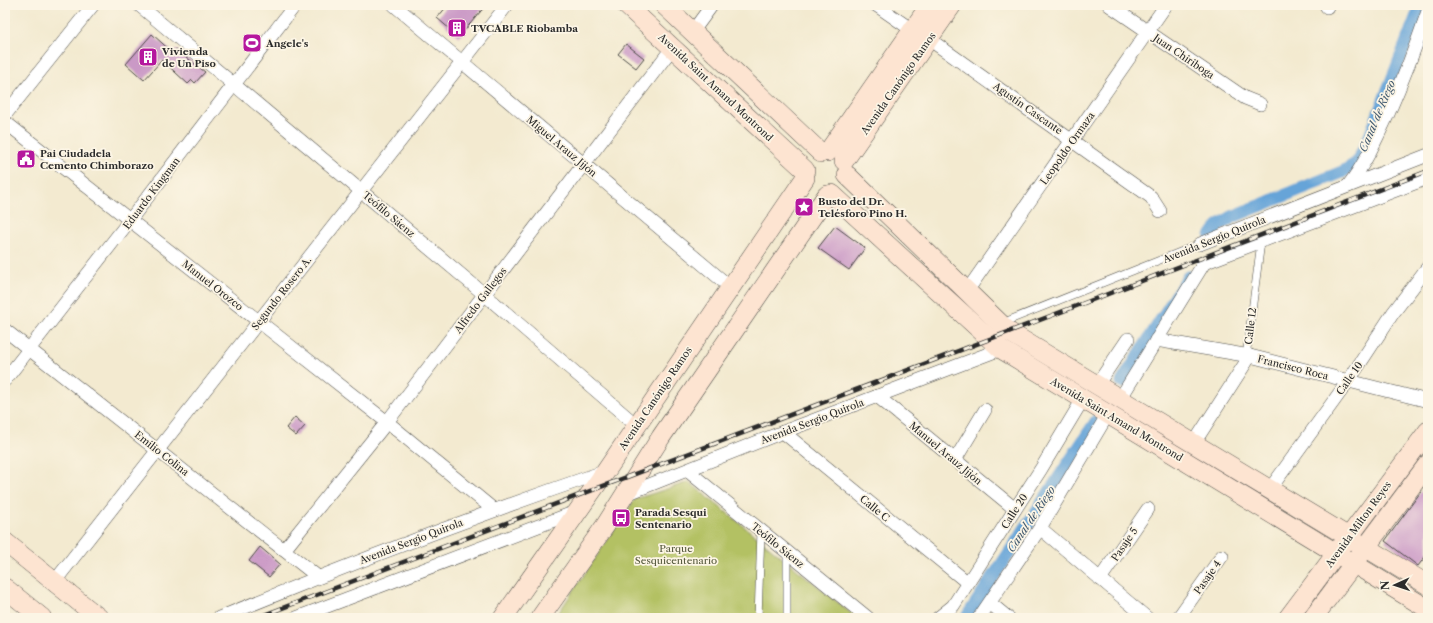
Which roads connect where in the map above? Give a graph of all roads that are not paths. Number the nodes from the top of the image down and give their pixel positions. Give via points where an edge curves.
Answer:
1 (93, 5) edge
2 (139, 5) edge
3 (296, 5) edge
4 (394, 5) edge
5 (507, 5) edge
6 (626, 5) edge
7 (664, 5) edge
8 (712, 5) edge
9 (876, 5) edge
10 (930, 5) edge
11 (952, 5) edge
12 (1109, 5) edge
13 (1166, 5) edge
14 (1428, 11) edge
15 (912, 30) junction
16 (693, 31) junction
17 (1148, 32) junction
18 (929, 38) junction
19 (673, 47) junction
20 (462, 62) junction
21 (234, 85) junction
22 (1260, 104) dead end
23 (5, 115) edge
24 (5, 122) edge
25 (1073, 141) junction
26 (1428, 155) edge
27 (835, 160) junction
28 (584, 164) junction
29 (805, 174) junction
30 (1428, 178) edge
31 (1348, 186) junction
32 (361, 190) junction
33 (829, 195) junction
34 (1160, 211) dead end
35 (130, 220) junction
36 (1261, 242) junction
37 (1200, 244) joint
38 (1428, 267) edge
39 (730, 287) junction
40 (967, 291) junction
41 (484, 294) junction
42 (258, 321) junction
43 (1000, 324) junction
44 (5, 330) edge
45 (1128, 339) dead end
46 (1156, 340) junction
47 (1001, 349) junction
48 (29, 350) junction
49 (1250, 356) junction
50 (5, 380) edge
51 (1349, 380) junction
52 (1097, 385) junction
53 (877, 396) junction
54 (1083, 399) junction
55 (1120, 399) junction
56 (1428, 401) edge
57 (985, 410) dead end
58 (1108, 414) junction
59 (387, 422) junction
60 (636, 425) junction
61 (1428, 431) edge
62 (783, 432) junction
63 (1194, 443) junction
64 (158, 450) junction
65 (955, 460) junction
66 (1428, 464) edge
67 (606, 471) junction
68 (688, 472) junction
69 (1270, 489) junction
70 (624, 495) junction
71 (1015, 509) junction
72 (1148, 509) dead end
73 (494, 510) junction
74 (578, 511) junction
75 (605, 526) junction
76 (1040, 528) junction
77 (761, 531) junction
78 (1349, 536) junction
79 (5, 542) edge
80 (1366, 546) junction
81 (284, 550) junction
82 (787, 552) junction
83 (1337, 553) junction
84 (1222, 556) dead end
85 (1354, 564) junction
86 (318, 577) junction
87 (1100, 579) junction
88 (55, 581) junction
89 (968, 583) junction
90 (1428, 585) edge
91 (5, 588) edge
92 (990, 604) junction
93 (1428, 609) edge
94 (42, 618) edge
95 (99, 618) edge
96 (219, 618) edge
97 (296, 618) edge
98 (503, 618) edge
99 (540, 618) edge
100 (758, 618) edge
101 (787, 618) edge
102 (868, 618) edge
103 (938, 618) edge
104 (979, 618) edge
105 (1008, 618) edge
106 (1147, 618) edge
107 (1178, 618) edge
108 (1288, 618) edge
109 (1313, 618) edge

1 - 23 street
2 - 21 street, Teófilo Sáenz
3 - 21 street, Eduardo Kingman
4 - 20 street, Miguel Arauz Jijón
5 - 20 street, Segundo Rosero A.
6 - 19 street, Avenida Saint Amand Montrond
7 - 16 street, Avenida Saint Amand Montrond
8 - 16 street
9 - 15 street
10 - 15 street, Avenida Canónigo Ramos
11 - 18 street, Avenida Canónigo Ramos
12 - 17 street, Juan Chiriboga
13 - 17 street, Leopoldo Ormaza
14 - 31 street via 1411,60 1373,147 1363,167
15 - 27 street, Avenida Canónigo Ramos
16 - 27 street, Avenida Saint Amand Montrond
17 - 22 street, Juan Chiriboga via 1245,98
17 - 25 street, Leopoldo Ormaza
18 - 25 street, Agustín Cascante
18 - 27 street, Avenida Canónigo Ramos
19 - 28 street, Alfredo Gallegos
19 - 29 street, Avenida Saint Amand Montrond
20 - 28 street, Miguel Arauz Jijón
20 - 32 street, Segundo Rosero A.
21 - 32 street, Teófilo Sáenz
21 - 35 street, Eduardo Kingman
24 - 35 street, Manuel Orozco
25 - 34 street, Agustín Cascante via 1151,197
25 - 40 street, Leopoldo Ormaza
26 - 31 street, Avenida Sergio Quirola
27 - 29 street, Avenida Canónigo Ramos via 812,157
27 - 33 street, Avenida Canónigo Ramos via 843,187
27 - 40 street, Avenida Saint Amand Montrond
28 - 39 street, Miguel Arauz Jijón
28 - 41 street, Alfredo Gallegos
29 - 33 street via 813,190
29 - 39 street, Avenida Canónigo Ramos
30 - 36 street, Avenida Sergio Quirola
31 - 37 street, Avenida Sergio Quirola
32 - 41 street, Teófilo Sáenz
32 - 42 street, Segundo Rosero A.
33 - 47 street, Avenida Saint Amand Montrond
33 - 70 street, Avenida Canónigo Ramos via 661,437
35 - 42 street, Manuel Orozco
35 - 48 street, Eduardo Kingman
36 - 46 street, Avenida Sergio Quirola via 1204,263
36 - 49 lane, Calle 12 via 1247,350
37 - 43 lane, Avenida Sergio Quirola
38 - 51 street, Calle 10 via 1393,313
39 - 60 street, Avenida Canónigo Ramos
40 - 43 street, Avenida Saint Amand Montrond
41 - 59 street, Alfredo Gallegos
41 - 60 street, Teófilo Sáenz
42 - 59 street, Manuel Orozco
42 - 64 street, Segundo Rosero A.
43 - 52 street, Avenida Saint Amand Montrond via 1015,336
44 - 48 street, Emilio Colina
45 - 52 street
46 - 49 street, Francisco Roca
46 - 55 street
47 - 53 street, Avenida Sergio Quirola
47 - 54 street, Avenida Saint Amand Montrond
48 - 50 street, Eduardo Kingman
48 - 64 street, Emilio Colina
49 - 51 street, Francisco Roca
49 - 63 street, Calle 12
51 - 56 street, Francisco Roca
51 - 69 street, Calle 10
52 - 55 street, Avenida Saint Amand Montrond
53 - 62 street, Avenida Sergio Quirola
53 - 65 street, Manuel Arauz Jijón
54 - 58 street, Avenida Saint Amand Montrond
54 - 71 street, Calle 20
55 - 63 street, Avenida Saint Amand Montrond
57 - 65 street
58 - 76 street
58 - 83 street, Avenida Saint Amand Montrond
59 - 73 street, Manuel Orozco
59 - 81 street, Alfredo Gallegos
60 - 67 street, Avenida Canónigo Ramos
61 - 78 street, Avenida Milton Reyes
62 - 68 street, Avenida Sergio Quirola
62 - 89 street, Calle C
63 - 69 street, Avenida Saint Amand Montrond
64 - 81 street, Emilio Colina
64 - 88 street, Segundo Rosero A.
65 - 71 street, Manuel Arauz Jijón
66 - 80 street, Avenida Milton Reyes
67 - 73 street, Avenida Sergio Quirola
67 - 74 street, Avenida Canónigo Ramos
68 - 70 street, Avenida Sergio Quirola
68 - 77 street, Teófilo Sáenz
69 - 78 street, Avenida Saint Amand Montrond
70 - 75 street, Avenida Canónigo Ramos
71 - 89 street, Calle 20
72 - 87 street, Pasaje 5
73 - 86 street, Avenida Sergio Quirola
74 - 75 street
74 - 97 street
74 - 98 street, Avenida Canónigo Ramos
75 - 99 street, Avenida Canónigo Ramos
76 - 87 street
76 - 92 street
77 - 82 street, Teófilo Sáenz
77 - 100 lane
78 - 80 street, Avenida Saint Amand Montrond
78 - 83 street, Avenida Milton Reyes
79 - 88 street
80 - 85 street, Avenida Milton Reyes
80 - 90 street, Avenida Saint Amand Montrond
81 - 86 street, Emilio Colina
82 - 101 lane
82 - 102 street, Teófilo Sáenz
83 - 85 street, Avenida Saint Amand Montrond
83 - 108 street, Avenida Milton Reyes
84 - 107 street, Pasaje 4
85 - 93 street, Avenida Saint Amand Montrond
85 - 109 street, Avenida Milton Reyes
86 - 96 street, Avenida Sergio Quirola
87 - 106 street
88 - 95 street
89 - 103 street, Calle 20 via 953,606
91 - 94 street
92 - 104 street
92 - 105 street

